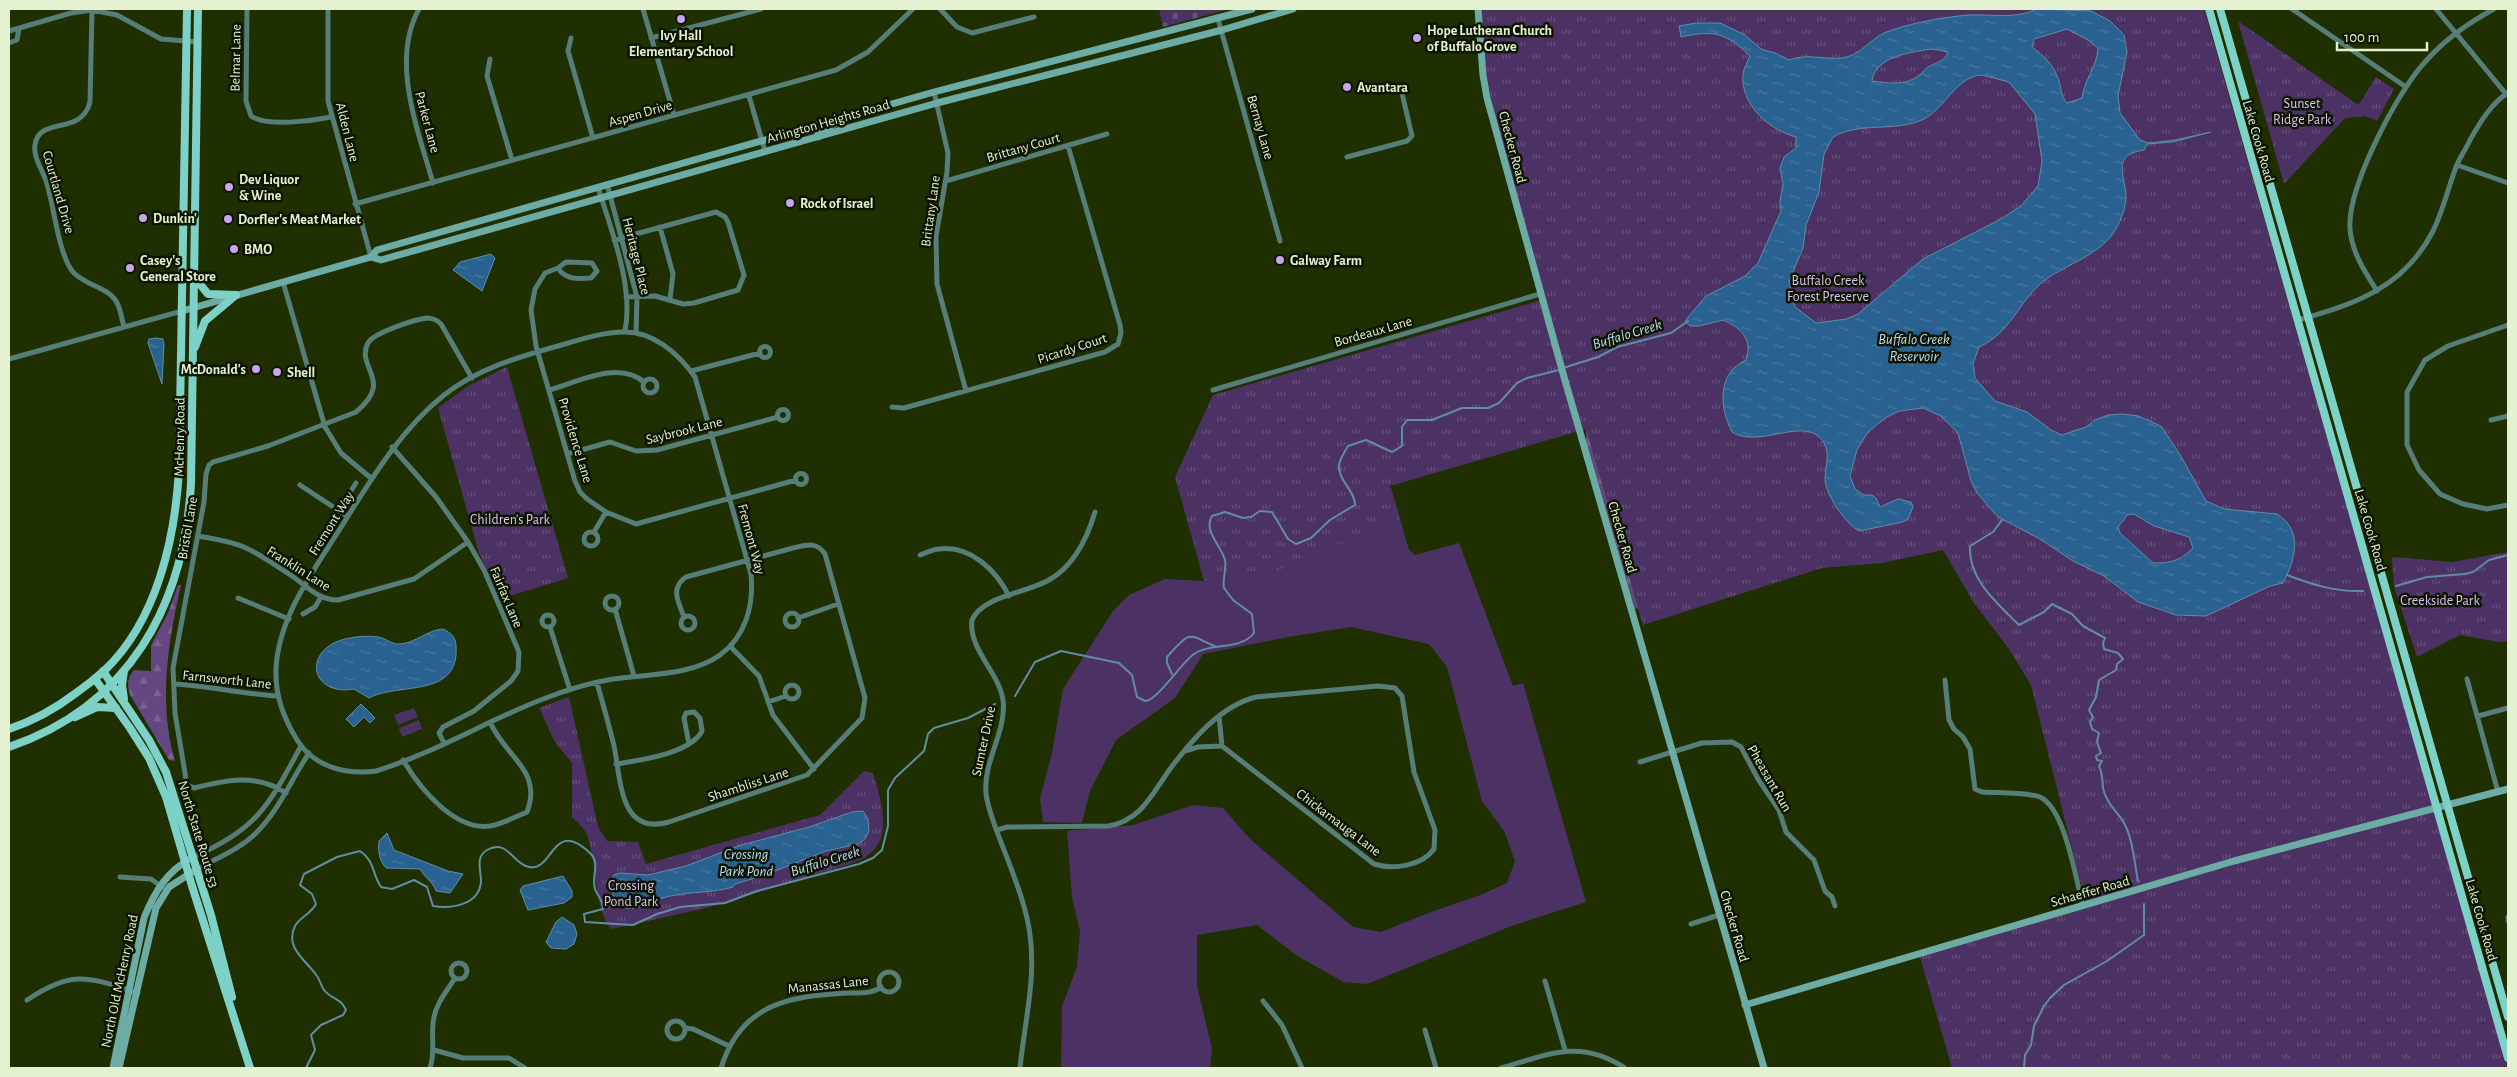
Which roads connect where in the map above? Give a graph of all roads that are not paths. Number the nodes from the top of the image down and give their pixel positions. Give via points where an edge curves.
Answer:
1 (187, 9) edge
2 (198, 9) edge
3 (247, 9) edge
4 (328, 9) edge
5 (419, 9) edge
6 (643, 9) edge
7 (761, 9) edge
8 (913, 9) edge
9 (940, 9) edge
10 (1252, 9) edge
11 (1293, 9) edge
12 (1478, 9) edge
13 (2209, 9) edge
14 (2220, 9) edge
15 (2292, 9) edge
16 (2436, 9) edge
17 (2494, 9) edge
18 (92, 10) junction
19 (1034, 17) dead end
20 (1218, 19) junction
21 (19, 28) junction
22 (1222, 30) junction
23 (9, 31) edge
24 (2456, 32) junction
25 (570, 38) dead end
26 (651, 38) junction
27 (186, 42) junction
28 (198, 42) junction
29 (9, 43) edge
30 (490, 59) dead end
31 (2406, 87) junction
32 (1401, 89) dead end
33 (934, 92) junction
34 (2507, 94) edge
35 (749, 96) junction
36 (937, 104) junction
37 (674, 115) junction
38 (852, 115) junction
39 (331, 117) junction
40 (1107, 134) dead end
41 (818, 137) junction
42 (593, 138) junction
43 (762, 141) junction
44 (1068, 146) junction
45 (765, 152) junction
46 (1347, 157) dead end
47 (512, 160) junction
48 (2457, 165) junction
49 (946, 181) junction
50 (433, 183) junction
51 (2508, 183) edge
52 (607, 184) junction
53 (598, 187) junction
54 (610, 195) junction
55 (601, 198) junction
56 (355, 204) junction
57 (660, 227) junction
58 (622, 238) junction
59 (614, 240) junction
60 (1280, 241) dead end
61 (371, 257) junction
62 (558, 268) junction
63 (195, 278) junction
64 (283, 282) junction
65 (2377, 291) junction
66 (1540, 294) junction
67 (236, 296) junction
68 (626, 297) junction
69 (637, 297) junction
70 (670, 299) junction
71 (194, 308) junction
72 (182, 311) junction
73 (2309, 317) junction
74 (2298, 320) junction
75 (2508, 325) edge
76 (124, 328) junction
77 (625, 331) junction
78 (636, 333) junction
79 (538, 352) junction
80 (192, 353) junction
81 (760, 353) dead end
82 (9, 359) edge
83 (691, 371) junction
84 (472, 378) junction
85 (644, 382) dead end
86 (549, 390) junction
87 (966, 390) junction
88 (1213, 390) dead end
89 (892, 407) dead end
90 (778, 416) dead end
91 (2508, 416) edge
92 (2491, 420) dead end
93 (324, 423) junction
94 (712, 436) junction
95 (392, 448) junction
96 (567, 454) junction
97 (372, 480) junction
98 (796, 480) dead end
99 (356, 483) dead end
100 (300, 485) dead end
101 (730, 498) junction
102 (2508, 505) edge
103 (338, 511) junction
104 (606, 512) junction
105 (1095, 512) dead end
106 (348, 516) junction
107 (594, 532) dead end
108 (198, 536) junction
109 (468, 542) junction
110 (920, 555) dead end
111 (747, 560) junction
112 (304, 585) junction
113 (1009, 596) junction
114 (321, 597) junction
115 (238, 598) dead end
116 (838, 604) junction
117 (615, 609) dead end
118 (303, 614) dead end
119 (684, 617) dead end
120 (798, 618) dead end
121 (289, 620) junction
122 (550, 627) dead end
123 (730, 646) junction
124 (124, 670) junction
125 (103, 672) junction
126 (634, 676) junction
127 (95, 679) junction
128 (2467, 679) dead end
129 (1945, 680) dead end
130 (112, 683) junction
131 (597, 683) junction
132 (174, 684) junction
133 (570, 690) junction
134 (103, 691) junction
135 (278, 696) junction
136 (786, 696) dead end
137 (124, 701) junction
138 (768, 702) junction
139 (116, 708) junction
140 (2508, 708) edge
141 (1219, 716) junction
142 (2478, 716) junction
143 (69, 719) junction
144 (490, 722) junction
145 (9, 729) edge
146 (444, 742) junction
147 (689, 744) junction
148 (301, 746) junction
149 (1222, 746) junction
150 (9, 747) edge
151 (1185, 751) junction
152 (1672, 752) junction
153 (308, 753) junction
154 (404, 760) junction
155 (1640, 762) dead end
156 (616, 764) junction
157 (814, 769) junction
158 (278, 788) junction
159 (2508, 789) edge
160 (2498, 792) junction
161 (286, 793) junction
162 (2443, 807) junction
163 (250, 824) junction
164 (996, 830) junction
165 (256, 834) junction
166 (193, 857) junction
167 (185, 861) junction
168 (197, 868) junction
169 (188, 872) junction
170 (120, 877) dead end
171 (160, 885) junction
172 (166, 891) junction
173 (1835, 906) dead end
174 (2083, 906) junction
175 (1719, 915) junction
176 (2508, 917) edge
177 (2508, 921) edge
178 (1691, 924) dead end
179 (455, 978) dead end
180 (1545, 981) dead end
181 (881, 987) dead end
182 (130, 990) junction
183 (138, 993) junction
184 (27, 1000) dead end
185 (1263, 1001) dead end
186 (1745, 1005) junction
187 (2508, 1017) edge
188 (236, 1019) junction
189 (685, 1028) dead end
190 (1425, 1030) dead end
191 (729, 1046) junction
192 (434, 1050) junction
193 (1565, 1050) junction
194 (2508, 1058) edge
195 (113, 1068) edge
196 (119, 1068) edge
197 (250, 1068) edge
198 (430, 1068) edge
199 (525, 1068) edge
200 (721, 1068) edge
201 (1020, 1068) edge
202 (1302, 1068) edge
203 (1436, 1068) edge
204 (1501, 1068) edge
205 (1625, 1068) edge
206 (1764, 1068) edge

1 - 27 main road, McHenry Road
2 - 28 main road, McHenry Road
3 - 39 street, Belmar Lane via 246,101 251,116 262,121 307,121
4 - 39 street, Alden Lane via 326,88
5 - 50 street, Parker Lane via 409,34 407,87
6 - 26 street
7 - 26 street
8 - 35 street, Aspen Drive via 868,52 836,70
9 - 19 street via 957,27 972,33
10 - 20 main road, Arlington Heights Road
11 - 22 main road, Arlington Heights Road
12 - 66 main road, Checker Road via 1487,98
13 - 74 main road, Lake Cook Road
14 - 73 main road, Lake Cook Road
15 - 31 street
16 - 24 street
17 - 24 street
18 - 21 street via 71,12
18 - 27 street via 117,15 161,38
18 - 76 street, Courtland Drive via 88,111 75,123 42,131 36,140 35,151 67,263 80,279 114,298
20 - 22 street, Bernay Lane
20 - 33 main road, Arlington Heights Road
21 - 23 street
21 - 29 street via 17,40
22 - 36 main road, Arlington Heights Road
22 - 60 street, Bernay Lane
24 - 31 street via 2424,62
24 - 34 street
25 - 42 street via 568,51
26 - 37 street
27 - 28 street
27 - 72 main road, McHenry Road
28 - 63 main road, McHenry Road
30 - 47 street via 487,76
31 - 65 street via 2381,134 2351,207 2350,227 2356,254
32 - 46 street via 1412,136 1407,141
33 - 36 street, Brittany Lane
33 - 38 main road, Arlington Heights Road
34 - 48 street via 2477,128
35 - 37 street, Aspen Drive
35 - 43 street
36 - 41 main road, Arlington Heights Road
36 - 49 street, Brittany Lane via 948,154
37 - 42 street, Aspen Drive
38 - 41 main road via 818,133
38 - 43 main road, Arlington Heights Road
39 - 56 street, Alden Lane
40 - 44 street, Brittany Court
41 - 45 main road, Arlington Heights Road
42 - 47 street, Aspen Drive
43 - 45 street
43 - 52 main road, Arlington Heights Road
44 - 49 street, Brittany Court
44 - 87 street, Picardy Court via 1120,325 1118,344 1106,352
45 - 54 main road, Arlington Heights Road
47 - 50 street, Aspen Drive
48 - 51 street
48 - 65 street via 2432,232 2403,272
49 - 87 street, Brittany Lane via 936,236 937,284
50 - 56 street, Aspen Drive
52 - 53 main road, Arlington Heights Road
52 - 54 street, Heritage Place
53 - 55 street, Heritage Place
53 - 61 main road, Arlington Heights Road via 378,250
54 - 55 main road, Arlington Heights Road
54 - 58 street, Heritage Place
55 - 59 street, Heritage Place
55 - 61 main road, Arlington Heights Road via 381,260
56 - 61 street, Alden Lane
57 - 58 street
57 - 70 street via 673,274
57 - 70 street via 707,214 721,214 728,222 744,275 742,285 734,293 694,303 683,304
58 - 59 street
58 - 69 street, Heritage Place
59 - 68 street, Heritage Place
61 - 64 main road, Arlington Heights Road
62 - 62 street, Providence Lane via 570,278 591,278 597,271 590,263 566,262
62 - 79 street, Providence Lane via 544,274 534,294 531,318
63 - 67 main road via 208,294
63 - 71 main road, McHenry Road
64 - 67 main road, Arlington Heights Road
64 - 93 street
65 - 73 street via 2351,304
66 - 88 street, Bordeaux Lane
66 - 152 main road, Checker Road
67 - 71 main road, Arlington Heights Road
67 - 80 main road via 206,321
68 - 69 street
68 - 77 street, Heritage Place
69 - 70 street
69 - 78 street, Heritage Place
71 - 72 main road, Arlington Heights Road
71 - 80 main road, McHenry Road
72 - 76 street
72 - 125 main road, McHenry Road via 179,470 172,530 156,588 141,621
73 - 74 street
73 - 162 main road, Lake Cook Road
74 - 162 main road, Lake Cook Road
75 - 102 street via 2448,346 2425,360 2407,392 2407,445 2419,470 2440,494 2463,504 2487,509
76 - 82 street
77 - 78 street, Fremont Way
77 - 79 street, Fremont Way
78 - 83 street, Fremont Way via 664,345
79 - 84 street, Fremont Way via 509,360
79 - 86 street, Providence Lane
80 - 124 main road, McHenry Road via 191,484 187,529 167,602 143,646
81 - 83 street
83 - 94 street, Fremont Way
84 - 93 street, Bristol Lane via 441,324 433,319 419,320 371,339 366,352 373,394 356,412
84 - 95 street, Fremont Way via 445,394
85 - 86 street via 635,374 617,371
86 - 96 street, Providence Lane
87 - 89 street, Picardy Court via 904,408
90 - 94 street, Saybrook Lane
91 - 92 street
93 - 97 street via 341,453
93 - 108 street, Bristol Lane via 209,465
94 - 96 street, Saybrook Lane via 646,452 610,442
94 - 101 street, Fremont Way
95 - 97 street, Fremont Way
95 - 109 street, Fairfax Lane via 436,497
96 - 104 street, Providence Lane via 580,492
97 - 106 street, Fremont Way
98 - 101 street, Providence Lane
99 - 103 street
100 - 103 street
101 - 104 street, Providence Lane via 636,524
101 - 111 street, Fremont Way
103 - 106 street
104 - 107 street
105 - 113 street, Sumter Drive via 1086,538 1065,568 1040,585
106 - 112 street, Fremont Way
108 - 112 street, Franklin Lane via 246,548
108 - 132 street, Bristol Lane via 176,647
109 - 114 street, Franklin Lane via 425,573 403,584 338,600
109 - 146 street, Fairfax Lane via 484,570 511,634 519,665 511,681 474,711 443,727 439,733
110 - 113 street via 938,549 970,555 997,576
111 - 116 street, Shambliss Lane via 814,545 825,554
111 - 119 street via 686,577 679,582 676,594
111 - 123 street, Fremont Way via 752,601 743,627
112 - 114 street, Franklin Lane
112 - 121 street, Fremont Way
113 - 164 street, Sumter Drive via 977,610 971,626 1003,703 986,784 986,799
114 - 118 street via 315,607
115 - 121 street
116 - 120 street
116 - 157 street, Shambliss Lane via 865,698 865,713
117 - 126 street
121 - 135 street, Fremont Way via 278,653
122 - 133 street
123 - 126 street, Fremont Way via 702,664
123 - 138 street via 759,676
124 - 130 main road, McHenry Road
124 - 137 main road
125 - 127 main road, McHenry Road
125 - 130 main road, North State Route 53
126 - 131 street, Fremont Way
127 - 134 main road, North State Route 53
127 - 145 main road, McHenry Road via 59,706
128 - 142 street
129 - 174 street via 1949,720 1970,749 1975,789 2040,797 2050,805 2061,822
130 - 134 main road, McHenry Road
130 - 137 main road, North State Route 53
131 - 133 street, Fremont Way
131 - 156 street, Shambliss Lane
132 - 135 street, Farnsworth Lane
132 - 158 street, Bristol Lane via 178,741 188,787 248,779
133 - 144 street, Fremont Way
134 - 139 main road, North State Route 53
134 - 143 main road, McHenry Road
135 - 148 street, Fremont Way via 285,721
136 - 138 street
137 - 166 main road, North State Route 53 via 166,772
138 - 157 street via 774,716
139 - 143 main road via 97,707
139 - 167 main road, North State Route 53 via 157,775
140 - 142 street
141 - 149 street
141 - 149 street, Chickamauga Lane via 1239,702 1256,696 1378,686 1395,688 1404,702 1416,781 1435,830 1434,849 1426,858 1414,863 1394,867 1374,864
141 - 151 street, Chickamauga Lane
142 - 160 street
143 - 150 main road
144 - 146 street, Fremont Way
144 - 154 street via 529,776 532,791 527,812 490,826 466,822 435,802 414,778
146 - 154 street, Fremont Way
147 - 147 street via 702,731 700,718 694,712 686,713 684,718
147 - 156 street via 663,755
148 - 153 street, Fremont Way
148 - 158 street
149 - 151 street
151 - 164 street, Chickamauga Lane via 1139,813 1124,823
152 - 155 street, Pheasant Run
152 - 173 street, Pheasant Run via 1718,741 1732,742 1741,747 1779,810 1786,832 1814,860
152 - 175 main road, Checker Road
153 - 154 street, Fremont Way via 333,769 360,773 376,771
153 - 161 street
156 - 157 street, Shambliss Lane via 630,812 637,820 657,825 794,782
158 - 161 street
158 - 163 street
159 - 160 main road, Schaeffer Road
160 - 162 main road, Schaeffer Road
161 - 165 street
162 - 174 main road, Schaeffer Road via 2252,856
162 - 187 main road, Lake Cook Road
162 - 194 main road, Lake Cook Road
163 - 165 street
163 - 166 street via 232,839
164 - 201 street, Sumter Drive via 1022,900 1031,935 1033,981
165 - 168 street via 237,848
166 - 167 main road, North Old McHenry Road
166 - 168 main road, North State Route 53
167 - 169 main road, North State Route 53
167 - 171 main road, North Old McHenry Road
168 - 169 main road, North Old McHenry Road
168 - 188 main road, North State Route 53
169 - 172 main road, North Old McHenry Road
169 - 188 main road, North State Route 53
170 - 171 street via 151,879
171 - 172 street
171 - 182 main road, North Old McHenry Road via 144,918
172 - 183 main road, North Old McHenry Road via 156,908
174 - 186 main road, Schaeffer Road
175 - 178 street
175 - 186 main road, Checker Road
176 - 177 street
179 - 192 street via 437,1007
180 - 193 street
181 - 191 street, Manassas Lane via 871,992 813,995 778,1002 752,1018
182 - 183 street
182 - 184 street via 99,980 74,978 48,986
182 - 195 main road, North Old McHenry Road
183 - 196 main road, North Old McHenry Road
185 - 202 street via 1282,1025
186 - 206 main road, Checker Road
188 - 197 main road, North State Route 53
189 - 191 street
190 - 203 street
191 - 200 street, Manassas Lane
192 - 198 street
192 - 199 street via 464,1058 509,1058
193 - 204 street
193 - 205 street via 1598,1055

